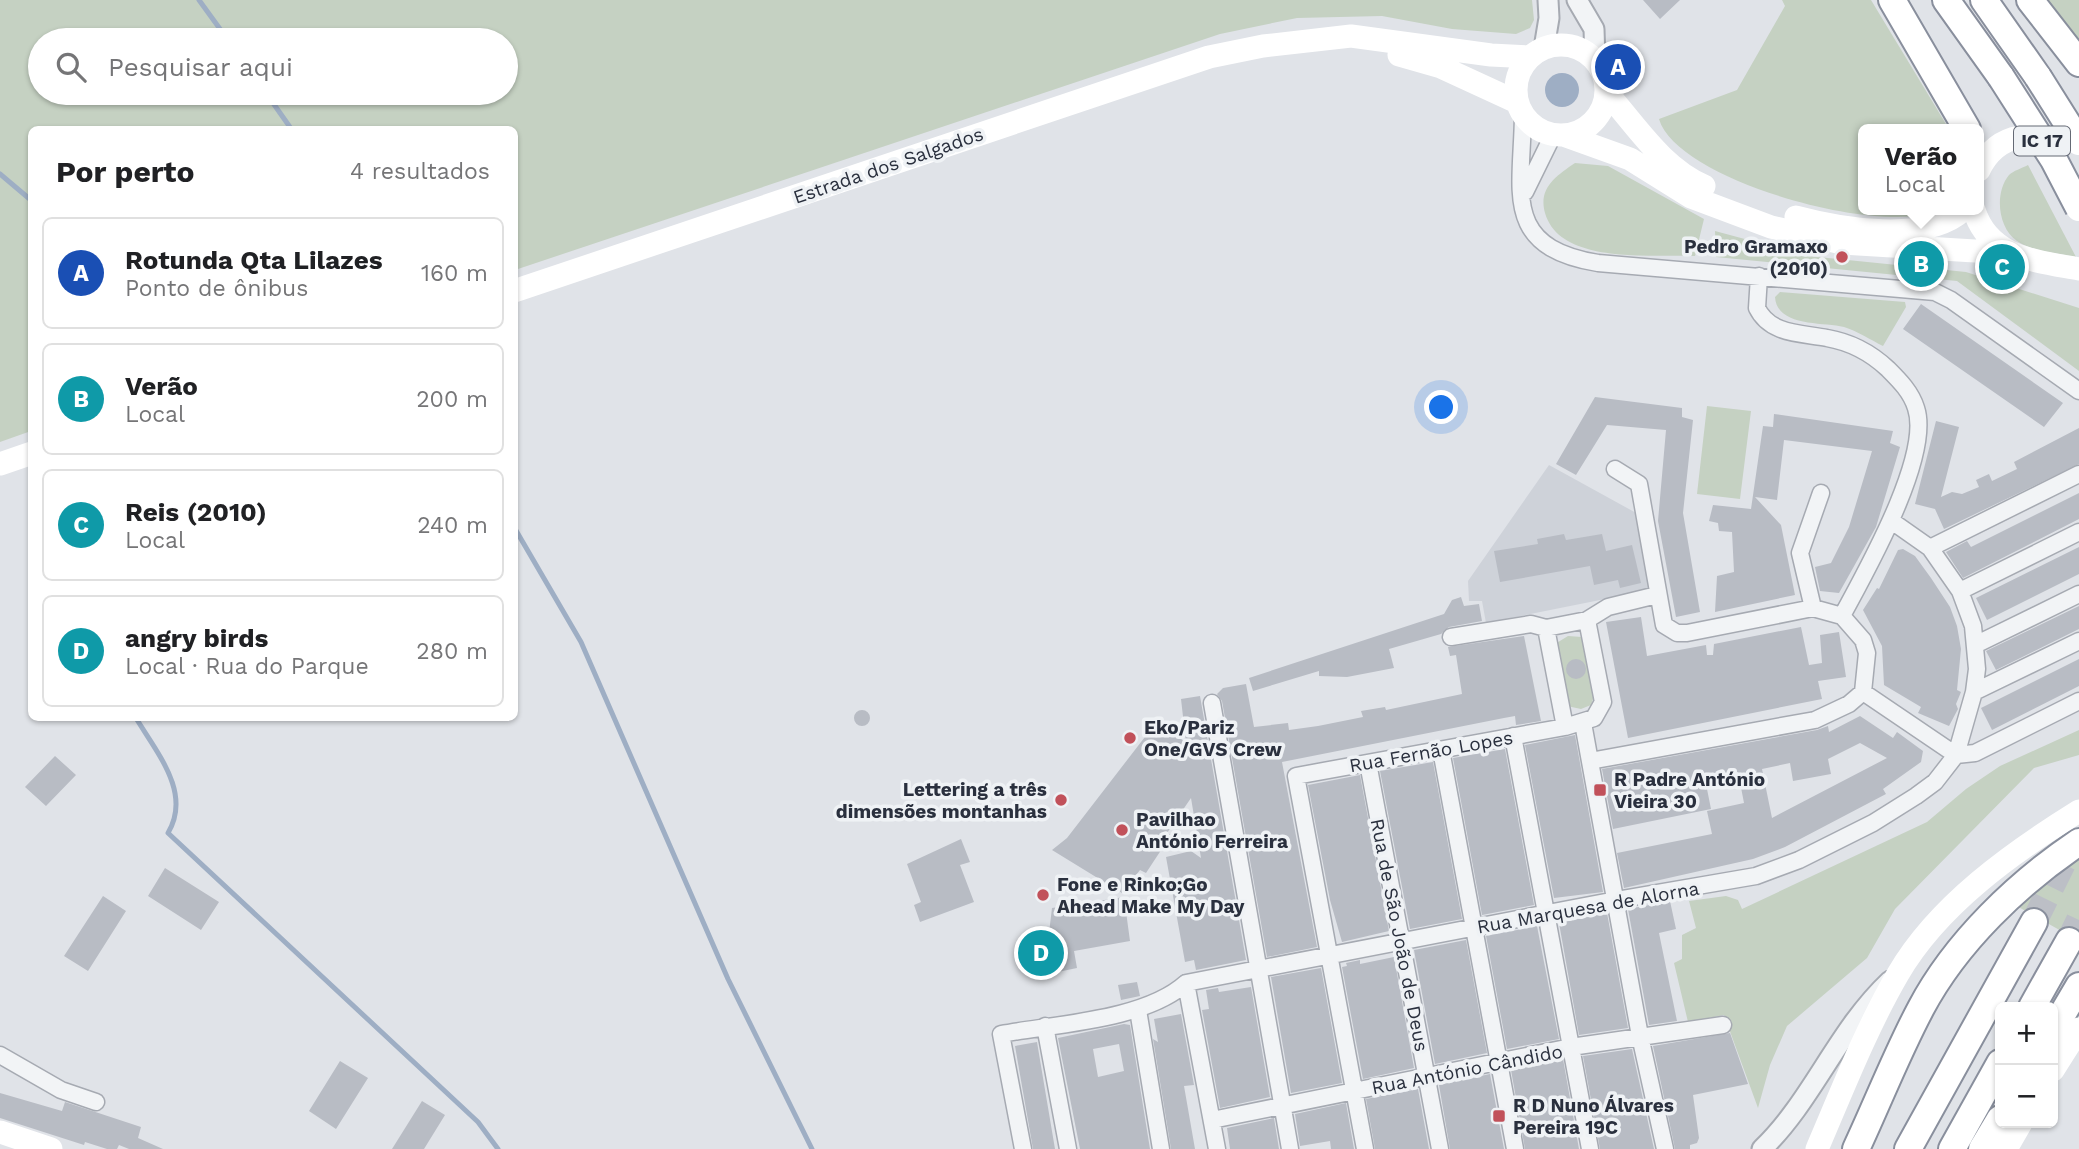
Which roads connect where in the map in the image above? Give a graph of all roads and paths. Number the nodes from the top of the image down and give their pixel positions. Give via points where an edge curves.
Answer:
1 (1548, 0) edge
2 (1577, 0) edge
3 (1892, 0) edge
4 (1946, 0) edge
5 (1984, 0) edge
6 (2030, 0) edge
7 (1263, 46) junction
8 (1537, 52) junction
9 (1595, 60) junction
10 (2079, 62) edge
11 (1606, 92) junction
12 (1520, 109) junction
13 (1963, 124) edge
14 (1559, 135) junction
15 (2079, 142) edge
16 (1984, 162) edge
17 (1521, 205) junction
18 (2079, 208) edge
19 (1955, 215) edge
20 (1977, 215) edge
21 (2008, 253) junction
22 (2079, 269) edge
23 (1759, 276) junction
24 (518, 290) edge
25 (2079, 391) edge
26 (28, 454) edge
27 (0, 464) edge
28 (1615, 469) dead end
29 (2079, 474) edge
30 (1821, 493) dead end
31 (1893, 522) junction
32 (2079, 532) edge
33 (1930, 548) junction
34 (1960, 591) junction
35 (2079, 594) edge
36 (1657, 595) junction
37 (1813, 608) junction
38 (1842, 616) junction
39 (1587, 620) junction
40 (1546, 628) junction
41 (1451, 637) dead end
42 (2079, 641) edge
43 (1975, 645) junction
44 (1863, 692) junction
45 (1975, 692) junction
46 (2079, 701) edge
47 (1212, 703) dead end
48 (1588, 721) junction
49 (1565, 727) junction
50 (1513, 736) junction
51 (1441, 750) junction
52 (1956, 755) junction
53 (1590, 761) junction
54 (1368, 763) junction
55 (2079, 811) edge
56 (2079, 842) edge
57 (1616, 900) junction
58 (1546, 914) junction
59 (2034, 922) tunnel mouth
60 (1473, 928) junction
61 (2069, 941) tunnel mouth
62 (1402, 943) junction
63 (1330, 957) junction
64 (1258, 970) junction
65 (1899, 973) junction
66 (1186, 983) junction
67 (2079, 986) edge
68 (2035, 1002) edge
69 (1138, 1010) junction
70 (2058, 1022) edge
71 (1723, 1025) dead end
72 (1045, 1026) junction
73 (2079, 1028) edge
74 (1640, 1036) junction
75 (1572, 1047) junction
76 (0, 1055) edge
77 (1499, 1062) junction
78 (1999, 1065) edge
79 (2056, 1065) edge
80 (1427, 1077) junction
81 (1353, 1092) junction
82 (96, 1102) dead end
83 (1281, 1106) junction
84 (1212, 1120) junction
85 (1995, 1127) edge
86 (2018, 1128) edge
87 (0, 1132) edge
88 (51, 1149) edge
89 (1023, 1149) edge
90 (1068, 1149) edge
91 (1161, 1149) edge
92 (1217, 1149) edge
93 (1290, 1149) edge
94 (1365, 1149) edge
95 (1440, 1149) edge
96 (1515, 1149) edge
97 (1590, 1149) edge
98 (1665, 1149) edge
99 (1762, 1149) edge
100 (1817, 1149) edge
101 (1856, 1149) edge
102 (1908, 1149) edge
103 (1952, 1149) edge
104 (1982, 1149) edge
105 (2006, 1149) edge

1 - 8 street via 1549,18
2 - 9 street via 1594,29
3 - 13 highway
4 - 18 highway, IC 17, bridge via 2001,77
5 - 15 highway, IC 17, bridge
6 - 10 highway
7 - 8 main road, Estrada dos Salgados via 1351,36 1465,52
7 - 12 main road, Estrada dos Salgados via 1341,48 1420,59
7 - 24 main road, Estrada dos Salgados via 1209,57
8 - 9 main road via 1572,46
8 - 12 main road via 1517,78
9 - 11 main road
11 - 14 main road via 1598,117 1589,126
11 - 19 main road via 1656,151 1687,178 1765,209 1852,227 1914,230 1940,225
12 - 14 main road via 1541,132
12 - 17 street
14 - 17 street via 1528,181
14 - 21 main road via 1630,159 1691,197 1771,227 1842,243
15 - 16 main road via 2033,134 2010,138
17 - 23 street via 1536,237 1552,251 1570,258
20 - 21 main road via 1990,240
21 - 22 main road
23 - 25 street via 1935,292
23 - 31 street via 1758,308 1771,324 1865,351 1896,377 1912,398 1917,410 1917,440
26 - 27 main road
28 - 36 street via 1639,484
29 - 33 street
30 - 37 street via 1800,553
31 - 33 street
31 - 38 street
32 - 34 street
33 - 34 street
34 - 43 street
35 - 43 street
36 - 37 street via 1664,625 1677,633
36 - 39 street via 1608,607
37 - 38 street
38 - 44 street via 1863,640 1867,653
39 - 40 street
39 - 48 street via 1603,702
40 - 41 street via 1531,624
40 - 49 street
42 - 45 street
43 - 45 street
44 - 52 street
44 - 53 street via 1815,720
45 - 52 street
46 - 52 street via 1975,753
47 - 64 street
48 - 49 street, Rua Fernão Lopes
48 - 53 street
49 - 50 street, Rua Fernão Lopes
50 - 51 street, Rua Fernão Lopes
50 - 58 street
51 - 54 street, Rua Fernão Lopes
51 - 60 street
52 - 57 street, Rua Marquesa de Alorna via 1916,796 1799,860 1756,876
53 - 57 street
54 - 62 street, Rua de São João de Deus
54 - 63 street, Rua Fernão Lopes via 1296,776
55 - 65 main road via 1983,877
56 - 101 highway via 2015,892 1965,944 1922,1006
57 - 58 street, Rua Marquesa de Alorna
57 - 74 street
58 - 60 street, Rua Marquesa de Alorna
58 - 75 street
59 - 102 highway
60 - 62 street, Rua Marquesa de Alorna
60 - 77 street
61 - 68 highway
62 - 63 street, Rua Marquesa de Alorna
62 - 80 street, Rua de São João de Deus
63 - 64 street, Rua Marquesa de Alorna
63 - 81 street
64 - 66 street, Rua Marquesa de Alorna
64 - 83 street
65 - 99 street via 1854,1018 1779,1132
65 - 100 main road
66 - 69 street via 1171,997
66 - 84 street
67 - 70 highway
69 - 72 street
69 - 91 street
71 - 74 street, Rua António Cândido
72 - 89 street via 1001,1034
72 - 90 street
73 - 79 main road
74 - 75 street, Rua António Cândido
74 - 98 street
75 - 77 street, Rua António Cândido
75 - 97 street
76 - 82 street via 61,1090
77 - 80 street, Rua António Cândido
77 - 96 street
78 - 103 highway
80 - 81 street, Rua António Cândido
80 - 95 street, Rua de São João de Deus
81 - 83 street, Rua António Cândido
81 - 94 street
83 - 84 street, Rua António Cândido
83 - 93 street
84 - 92 street
85 - 104 highway
86 - 105 main road
87 - 88 main road

